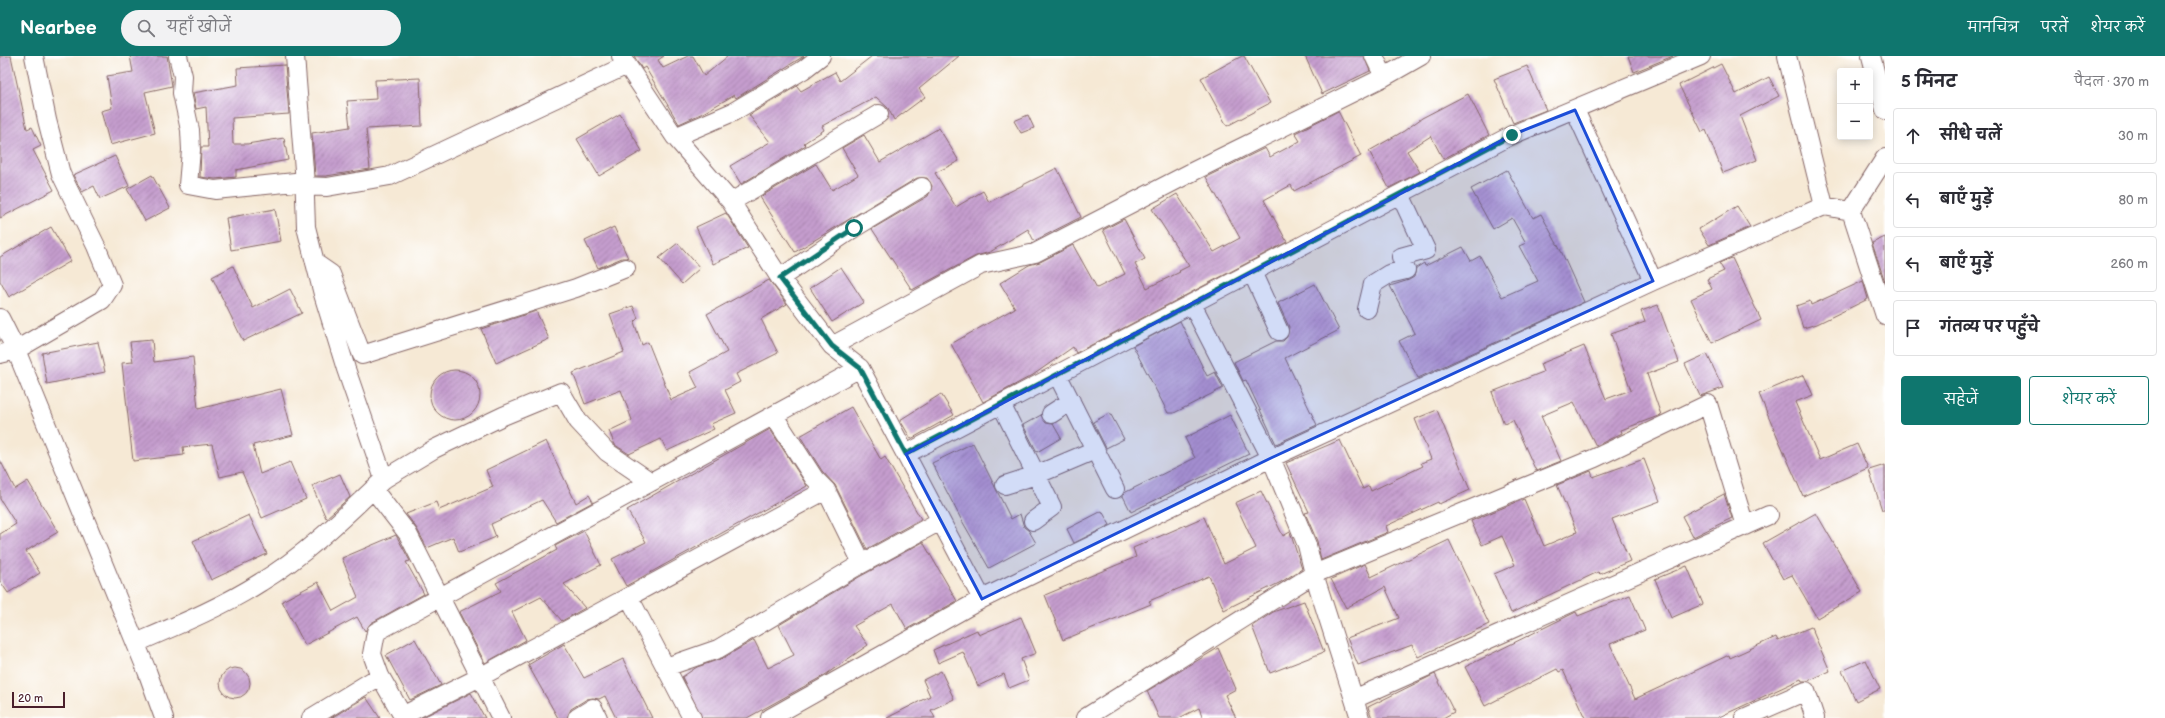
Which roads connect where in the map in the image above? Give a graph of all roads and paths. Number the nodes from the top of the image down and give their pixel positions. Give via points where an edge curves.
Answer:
1 (34, 56) edge
2 (178, 56) edge
3 (295, 56) edge
4 (821, 56) edge
5 (1374, 56) edge
6 (1421, 56) edge
7 (1701, 56) edge
8 (1787, 56) edge
9 (1871, 56) edge
10 (624, 60) edge
11 (1384, 77) junction
12 (1575, 110) junction
13 (1885, 110) edge
14 (879, 114) dead end
15 (675, 136) junction
16 (1885, 158) edge
17 (304, 183) junction
18 (922, 187) dead end
19 (1400, 194) junction
20 (731, 202) junction
21 (1824, 206) junction
22 (1850, 211) junction
23 (315, 263) junction
24 (626, 268) dead end
25 (1252, 272) junction
26 (780, 278) junction
27 (1653, 282) junction
28 (1192, 304) junction
29 (1367, 309) dead end
30 (1885, 316) edge
31 (0, 318) edge
32 (1279, 331) dead end
33 (832, 346) junction
34 (8, 352) edge
35 (860, 368) junction
36 (1057, 374) junction
37 (1071, 401) junction
38 (1001, 404) junction
39 (1051, 414) dead end
40 (774, 416) junction
41 (1095, 450) junction
42 (906, 454) junction
43 (1271, 458) junction
44 (1036, 475) junction
45 (651, 482) junction
46 (378, 484) junction
47 (1005, 485) dead end
48 (1114, 489) dead end
49 (826, 490) junction
50 (1769, 515) dead end
51 (940, 521) junction
52 (1032, 521) dead end
53 (1744, 526) junction
54 (862, 563) junction
55 (1314, 574) junction
56 (629, 597) junction
57 (439, 598) junction
58 (982, 599) junction
59 (136, 644) junction
60 (666, 667) junction
61 (380, 676) junction
62 (480, 677) junction
63 (1354, 699) junction
64 (403, 717) edge
65 (164, 718) edge
66 (311, 718) edge
67 (501, 718) edge
68 (577, 718) edge
69 (598, 718) edge
70 (692, 718) edge
71 (770, 718) edge
72 (1085, 718) edge
73 (1360, 718) edge
74 (1744, 718) edge
75 (1815, 718) edge

1 - 34 street via 61,174 112,285 102,300
2 - 17 street via 182,94 190,130 188,185 215,190
3 - 17 street
4 - 15 street via 803,70 733,112
5 - 11 street
6 - 11 street
7 - 12 street
8 - 21 street
9 - 13 street
10 - 15 street
10 - 17 street via 390,176 327,187
11 - 33 street via 1035,253 981,265
12 - 19 street via 1512,135
12 - 27 street
14 - 20 street
15 - 20 street
16 - 22 street
17 - 23 street via 306,227
18 - 26 street via 854,228
19 - 25 street
19 - 29 street via 1426,250 1401,257 1406,270 1389,274 1373,284
20 - 26 street
21 - 22 street
21 - 27 street
22 - 30 street
23 - 24 street via 331,274 362,355 576,288
23 - 46 street
25 - 28 street
25 - 32 street
26 - 33 street
27 - 43 street
28 - 36 street
28 - 43 street
31 - 34 street
33 - 35 street
34 - 59 street
35 - 40 street
35 - 42 street
36 - 37 street
36 - 38 street
37 - 39 street
37 - 41 street
38 - 42 street
38 - 44 street
40 - 45 street
40 - 49 street via 814,478
41 - 44 street
41 - 48 street
42 - 51 street
43 - 55 street via 1307,545
43 - 58 street
44 - 47 street
44 - 52 street via 1052,507
45 - 46 street via 607,452 578,421 561,392 434,448
45 - 57 street
46 - 57 street via 408,534
46 - 59 street via 330,531 261,582 191,619
49 - 54 street
49 - 56 street
50 - 53 street
51 - 54 street
51 - 58 street
53 - 55 street via 1708,404 1595,458
53 - 63 street
54 - 60 street via 718,649
55 - 63 street
55 - 72 street
56 - 60 street
56 - 62 street
57 - 61 street via 376,632 372,654
57 - 62 street
58 - 71 street
59 - 65 street
60 - 70 street
61 - 64 street
61 - 66 street
62 - 64 street
62 - 67 street
63 - 73 street
68 - 69 street via 593,708
74 - 75 street via 1806,691

